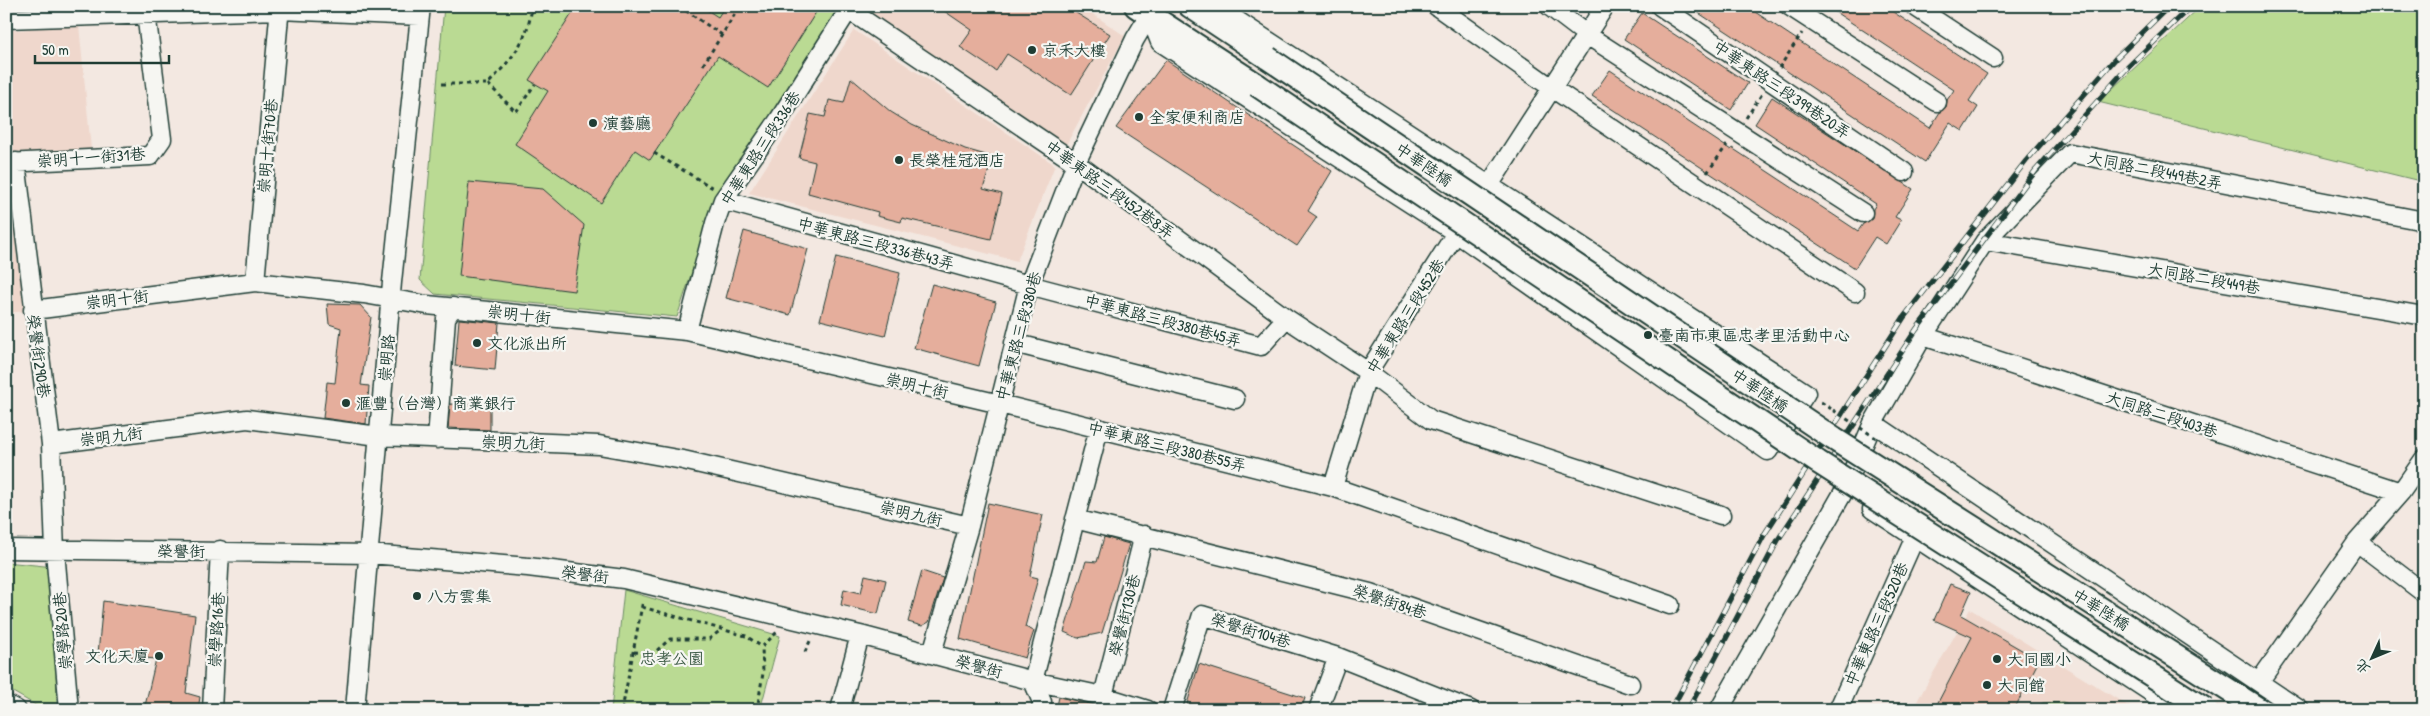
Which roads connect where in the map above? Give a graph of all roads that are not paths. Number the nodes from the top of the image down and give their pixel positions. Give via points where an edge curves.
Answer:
1 (1190, 6) edge
2 (1215, 6) edge
3 (1436, 6) edge
4 (1549, 6) edge
5 (1605, 6) edge
6 (1660, 6) edge
7 (1789, 6) edge
8 (1914, 6) edge
9 (279, 8) edge
10 (850, 8) edge
11 (1147, 9) edge
12 (421, 11) edge
13 (146, 13) junction
14 (6, 19) edge
15 (1587, 35) junction
16 (1993, 58) dead end
17 (1552, 88) junction
18 (1937, 102) dead end
19 (11, 162) edge
20 (1076, 163) junction
21 (1904, 172) dead end
22 (1488, 187) junction
23 (719, 195) junction
24 (1862, 213) dead end
25 (2424, 221) edge
26 (1456, 233) junction
27 (1985, 241) junction
28 (255, 282) junction
29 (1029, 285) junction
30 (1855, 292) dead end
31 (392, 298) junction
32 (453, 307) junction
33 (33, 310) junction
34 (2424, 316) edge
35 (1286, 318) junction
36 (687, 330) junction
37 (1923, 336) junction
38 (1014, 343) junction
39 (1368, 372) junction
40 (1236, 399) dead end
41 (1000, 404) junction
42 (1099, 428) junction
43 (1875, 431) junction
44 (379, 436) junction
45 (437, 439) junction
46 (51, 444) junction
47 (2424, 459) edge
48 (1333, 487) junction
49 (1844, 492) junction
50 (2401, 492) junction
51 (1722, 515) dead end
52 (1075, 519) junction
53 (969, 526) junction
54 (1144, 535) junction
55 (1914, 537) junction
56 (2357, 542) junction
57 (6, 549) edge
58 (220, 550) junction
59 (55, 551) junction
60 (370, 554) junction
61 (2424, 593) edge
62 (1670, 605) dead end
63 (860, 635) junction
64 (932, 653) junction
65 (1338, 657) junction
66 (1033, 681) junction
67 (2259, 682) junction
68 (1630, 684) dead end
69 (1103, 696) junction
70 (6, 704) edge
71 (17, 710) edge
72 (69, 710) edge
73 (212, 710) edge
74 (355, 710) edge
75 (840, 710) edge
76 (1041, 710) edge
77 (1148, 710) edge
78 (1172, 710) edge
79 (1318, 710) edge
80 (1471, 710) edge
81 (1719, 710) edge
82 (1838, 710) edge
83 (2178, 710) edge
84 (2206, 710) edge
85 (2260, 710) edge
86 (2300, 710) edge

1 - 85 main road, 中華陸橋, bridge via 1834,439
2 - 22 street
3 - 17 street
4 - 15 street
5 - 15 street
6 - 21 street, 中華東路三段399巷20弄
7 - 18 street
8 - 16 street
9 - 12 street
9 - 13 street
9 - 28 street, 崇明十街70巷
10 - 20 street, 中華東路三段452巷8弄
10 - 23 street, 中華東路三段336巷
11 - 20 street, 中華東路三段380巷
11 - 26 street via 1160,42
11 - 84 main road, 中華陸橋, bridge via 1818,462
12 - 31 street, 崇明路
13 - 14 street
13 - 19 street, 崇明十一街31巷 via 162,139 150,156
15 - 17 street
15 - 24 street
17 - 22 street
17 - 30 street
19 - 33 street, 榮譽街290巷
20 - 29 street, 中華東路三段380巷
20 - 35 street, 中華東路三段452巷8弄
22 - 26 street via 1806,393 1768,451
23 - 29 street, 中華東路三段336巷43弄
23 - 36 street, 中華東路三段336巷 via 715,223
25 - 27 street, 大同路二段449巷2弄 via 2070,153
26 - 39 street, 中華東路三段452巷
27 - 34 street, 大同路二段449巷
27 - 37 street, 大同路二段449巷2弄
28 - 31 street, 崇明十街
28 - 33 street, 崇明十街
29 - 35 street, 中華東路三段380巷45弄 via 1261,346
29 - 38 street, 中華東路三段380巷
31 - 32 street, 崇明十街
31 - 44 street, 崇明路
32 - 36 street, 崇明十街
32 - 45 street via 446,318
33 - 46 street, 榮譽街290巷
35 - 39 street, 中華東路三段452巷8弄
36 - 41 street, 崇明十街
37 - 43 street, 大同路二段449巷2弄
37 - 50 street, 大同路二段403巷
38 - 40 street
38 - 41 street, 中華東路三段380巷
39 - 48 street, 中華東路三段452巷
39 - 51 street via 1431,420
41 - 42 street, 中華東路三段380巷55弄
41 - 53 street, 中華東路三段380巷
42 - 48 street, 中華東路三段380巷55弄
42 - 52 street
43 - 49 street, 大同路二段449巷2弄
43 - 67 street
44 - 45 street, 崇明九街
44 - 46 street, 崇明九街 via 247,419
44 - 60 street, 崇明路
45 - 53 street, 崇明九街 via 599,445 682,460
46 - 59 street, 榮譽街290巷
47 - 50 street
48 - 62 street
49 - 55 street
49 - 81 street, 大同路二段449巷2弄
50 - 56 street
52 - 54 street, 榮譽街84巷
52 - 66 street
53 - 64 street, 中華東路三段380巷
54 - 68 street, 榮譽街84巷 via 1370,593
54 - 69 street, 榮譽街130巷
55 - 82 street, 中華東路三段520巷
55 - 83 street
56 - 61 street
56 - 67 street
57 - 59 street, 榮譽街
58 - 59 street, 榮譽街
58 - 60 street, 榮譽街
58 - 73 street, 崇學路16巷
59 - 72 street, 崇學路20巷
60 - 63 street, 榮譽街 via 528,567 624,579
60 - 74 street, 崇明路
63 - 64 street, 榮譽街
63 - 75 street
64 - 66 street, 榮譽街
65 - 78 street, 榮譽街104巷 via 1202,615
65 - 79 street
65 - 80 street
66 - 69 street, 榮譽街
66 - 76 street via 1042,702
67 - 86 street
69 - 77 street, 榮譽街
70 - 71 street

